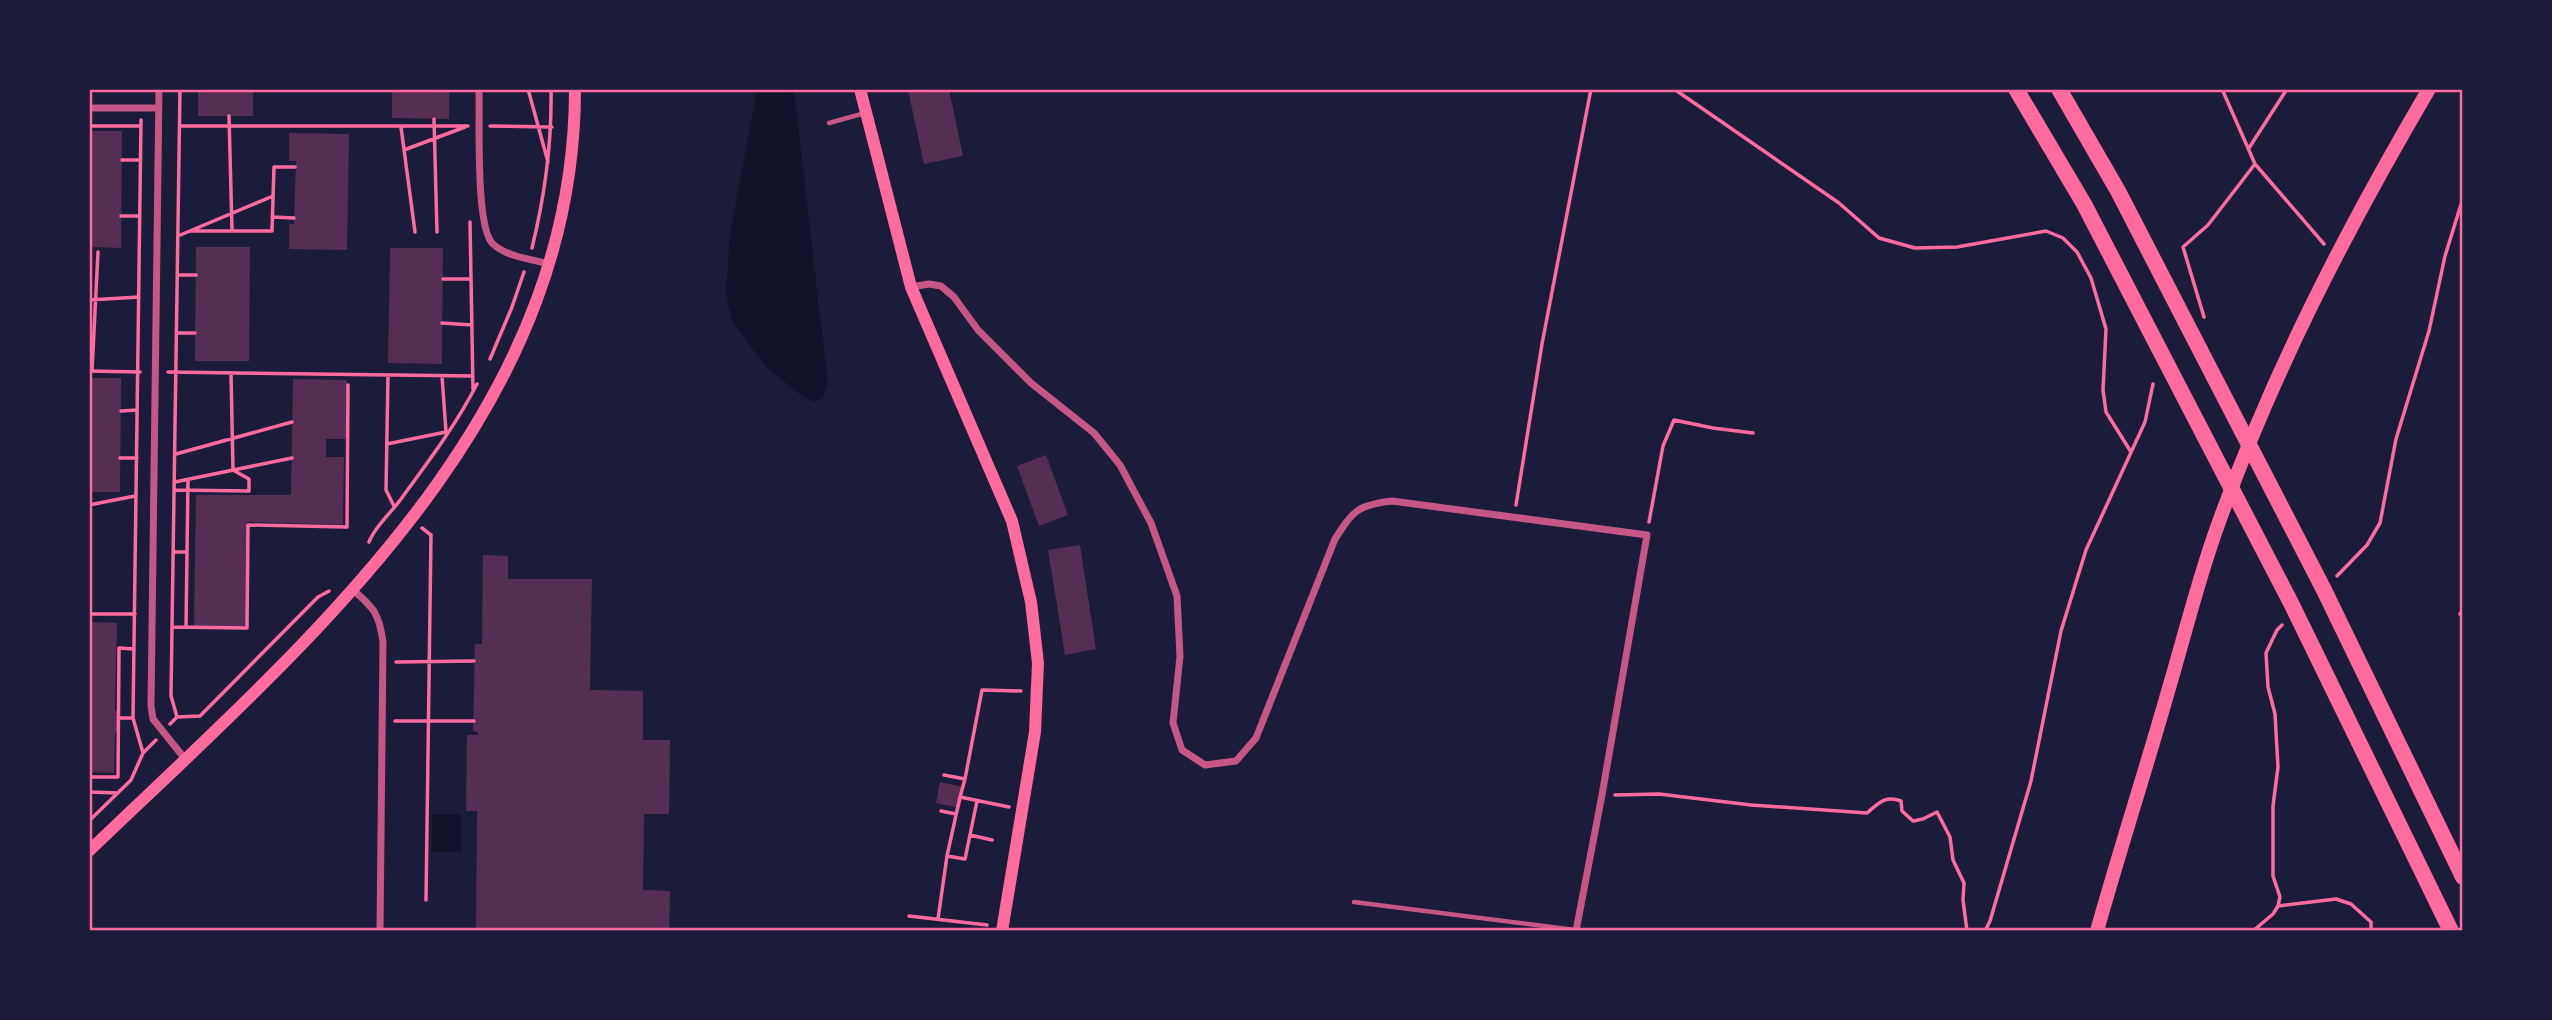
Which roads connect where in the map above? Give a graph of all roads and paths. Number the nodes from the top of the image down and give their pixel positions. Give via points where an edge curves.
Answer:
1 (125, 89) edge
2 (159, 89) edge
3 (180, 89) edge
4 (480, 89) edge
5 (528, 89) edge
6 (551, 89) edge
7 (575, 89) edge
8 (860, 89) edge
9 (1591, 89) edge
10 (1674, 89) edge
11 (2016, 89) edge
12 (2059, 89) edge
13 (2222, 89) edge
14 (2287, 89) edge
15 (2429, 89) edge
16 (141, 90) edge
17 (89, 108) edge
18 (141, 108) junction
19 (158, 108) junction
20 (865, 112) junction
21 (229, 116) dead end
22 (434, 119) dead end
23 (829, 123) dead end
24 (89, 126) edge
25 (141, 126) junction
26 (180, 126) junction
27 (230, 126) junction
28 (400, 126) junction
29 (434, 126) junction
30 (467, 126) junction
31 (480, 126) junction
32 (538, 126) junction
33 (552, 127) junction
34 (434, 139) junction
35 (468, 139) dead end
36 (2249, 148) junction
37 (404, 150) junction
38 (122, 160) dead end
39 (141, 160) junction
40 (548, 164) junction
41 (2255, 164) junction
42 (295, 167) dead end
43 (273, 196) junction
44 (2463, 198) edge
45 (231, 214) junction
46 (121, 216) dead end
47 (140, 216) junction
48 (272, 217) junction
49 (294, 218) dead end
50 (470, 219) dead end
51 (232, 230) junction
52 (190, 231) junction
53 (415, 232) dead end
54 (437, 232) dead end
55 (178, 237) junction
56 (2183, 247) dead end
57 (97, 251) dead end
58 (2335, 256) junction
59 (529, 259) junction
60 (550, 264) junction
61 (178, 275) junction
62 (196, 275) dead end
63 (443, 279) dead end
64 (471, 279) junction
65 (911, 287) junction
66 (139, 297) junction
67 (92, 300) edge
68 (442, 323) dead end
69 (472, 325) junction
70 (177, 332) junction
71 (195, 333) dead end
72 (485, 368) dead end
73 (91, 371) edge
74 (138, 372) junction
75 (155, 372) junction
76 (176, 372) junction
77 (231, 373) junction
78 (388, 374) junction
79 (442, 376) junction
80 (473, 376) junction
81 (479, 380) dead end
82 (2153, 384) dead end
83 (348, 385) dead end
84 (473, 391) junction
85 (138, 410) junction
86 (121, 411) dead end
87 (292, 422) dead end
88 (447, 432) junction
89 (1753, 433) dead end
90 (232, 438) junction
91 (387, 444) junction
92 (2131, 452) junction
93 (175, 454) junction
94 (120, 458) dead end
95 (137, 458) junction
96 (292, 458) dead end
97 (233, 470) junction
98 (188, 479) junction
99 (175, 482) junction
100 (175, 490) junction
101 (188, 490) junction
102 (136, 496) junction
103 (89, 505) edge
104 (395, 508) junction
105 (1514, 518) junction
106 (412, 520) junction
107 (1647, 534) junction
108 (366, 550) dead end
109 (174, 552) junction
110 (187, 552) junction
111 (2341, 572) dead end
112 (332, 589) dead end
113 (352, 589) junction
114 (2463, 608) edge
115 (89, 614) edge
116 (135, 614) junction
117 (2460, 614) dead end
118 (173, 627) junction
119 (186, 627) junction
120 (134, 649) junction
121 (474, 661) dead end
122 (383, 662) junction
123 (429, 662) junction
124 (2268, 687) dead end
125 (1037, 691) junction
126 (177, 717) junction
127 (118, 718) junction
128 (133, 718) junction
129 (382, 721) junction
130 (429, 721) junction
131 (474, 721) dead end
132 (163, 733) junction
133 (143, 753) junction
134 (186, 759) junction
135 (944, 775) dead end
136 (89, 777) edge
137 (965, 779) junction
138 (89, 793) edge
139 (118, 793) junction
140 (1602, 795) junction
141 (960, 797) junction
142 (978, 800) junction
143 (1022, 809) junction
144 (940, 811) dead end
145 (89, 814) edge
146 (96, 814) junction
147 (956, 814) junction
148 (89, 821) edge
149 (970, 835) junction
150 (992, 840) dead end
151 (89, 851) edge
152 (947, 856) junction
153 (2463, 877) edge
154 (426, 900) dead end
155 (1354, 902) dead end
156 (2278, 906) junction
157 (909, 916) dead end
158 (938, 919) junction
159 (1003, 926) edge
160 (1576, 930) edge
161 (380, 931) edge
162 (1967, 931) edge
163 (1985, 931) edge
164 (2097, 931) edge
165 (2253, 931) edge
166 (2371, 931) edge
167 (2451, 931) edge

1 - 16 path
2 - 19 street
3 - 26 path
4 - 31 street
5 - 32 path
6 - 33 path
7 - 60 main road via 569,181
8 - 20 main road
9 - 105 path
10 - 92 path via 1839,203 1879,238 1915,248 1957,247 2046,231 2063,238 2091,278 2106,329 2106,412
11 - 167 highway via 2095,226 2307,635
12 - 153 highway via 2118,191 2338,620
13 - 36 path
14 - 36 path
15 - 58 main road
16 - 18 path
17 - 18 street
18 - 19 street
18 - 25 path
19 - 75 street
20 - 23 lane
20 - 65 main road
21 - 27 path
22 - 29 path
24 - 25 path
25 - 39 path
26 - 27 path
26 - 55 path
27 - 28 path
27 - 45 path
28 - 29 path
28 - 37 path
29 - 30 path
29 - 34 path
30 - 31 path
30 - 34 path
30 - 35 path
31 - 32 path
31 - 59 street via 486,230 491,243
32 - 33 path
32 - 40 path
33 - 40 path
34 - 37 path
34 - 54 path
36 - 41 path
37 - 53 path
38 - 39 path
39 - 47 path
40 - 59 path
41 - 56 path via 2208,225
41 - 58 path
42 - 43 path via 274,167
43 - 45 path
43 - 48 path
44 - 111 path via 2396,439 2380,523 2367,545
45 - 51 path
45 - 52 path
46 - 47 path
47 - 66 path
48 - 49 path
48 - 51 path via 272,231
50 - 64 path
51 - 52 path
52 - 55 path
55 - 61 path
57 - 67 path
58 - 164 main road via 2288,354 2213,538
59 - 60 street
59 - 72 path
60 - 106 main road via 513,360 446,473
61 - 62 path
61 - 70 path
63 - 64 path
64 - 69 path
65 - 105 street via 942,286 954,296 978,330 1031,383 1094,433 1121,465 1151,523 1177,596 1180,656 1173,723 1182,750 1205,765 1236,761 1256,738 1335,540 1349,517 1367,503 1392,501
65 - 125 main road via 1012,522 1031,602
66 - 67 path
66 - 74 path
67 - 73 path
68 - 69 path
69 - 80 path
70 - 71 path
70 - 76 path
73 - 74 path
74 - 75 path
74 - 85 path
75 - 76 path
75 - 132 street via 151,706
76 - 77 path
76 - 93 path
77 - 78 path
77 - 90 path
78 - 79 path
78 - 91 path
79 - 80 path
79 - 88 path
80 - 84 path
81 - 84 path
82 - 92 path via 2145,422
83 - 119 path via 347,527 248,525 247,628
84 - 88 path
85 - 86 path
85 - 95 path
87 - 90 path
88 - 91 path
88 - 104 path
89 - 107 path via 1674,420 1662,446
90 - 93 path
90 - 97 path
91 - 104 path via 386,490
92 - 163 path via 2086,550 2064,619 2031,781
93 - 99 path
94 - 95 path
95 - 102 path
96 - 97 path
97 - 98 path
97 - 101 path via 249,480 249,491
98 - 99 path
98 - 101 path
99 - 100 path
100 - 101 path
100 - 109 path
101 - 110 path
102 - 103 path
102 - 116 path
104 - 106 path
104 - 108 path
105 - 107 street
106 - 113 main road
106 - 123 path via 431,535
107 - 140 street
109 - 110 path
109 - 118 path
110 - 119 path
112 - 126 path via 318,597 200,716
113 - 122 street via 380,619
113 - 134 main road
114 - 117 path
115 - 116 path
116 - 120 path
118 - 119 path
118 - 126 path via 172,696
120 - 127 path via 119,648
120 - 128 path
121 - 123 path
122 - 123 path
122 - 129 street
123 - 130 path
124 - 156 path via 2275,714 2278,767 2273,876
125 - 137 path via 982,690
125 - 143 main road
126 - 132 path
127 - 128 path
127 - 136 path via 118,777
128 - 133 path
129 - 130 path
129 - 161 street
130 - 131 path
130 - 154 path
132 - 133 path
132 - 134 street
133 - 139 path via 131,780
134 - 151 main road
135 - 137 path
137 - 141 path
138 - 139 path
139 - 146 path
140 - 160 street
140 - 162 path via 1659,794 1751,806 1867,813 1883,799 1894,798 1913,821 1937,812 1964,883
141 - 142 path
141 - 147 path
142 - 143 path
142 - 149 path
143 - 159 main road
144 - 147 path
145 - 146 path
146 - 148 path
147 - 152 path
149 - 150 path
149 - 152 path via 965,859
152 - 158 path
155 - 160 lane
156 - 165 path
156 - 166 path via 2336,900 2351,904 2371,922
157 - 158 path
158 - 159 path

